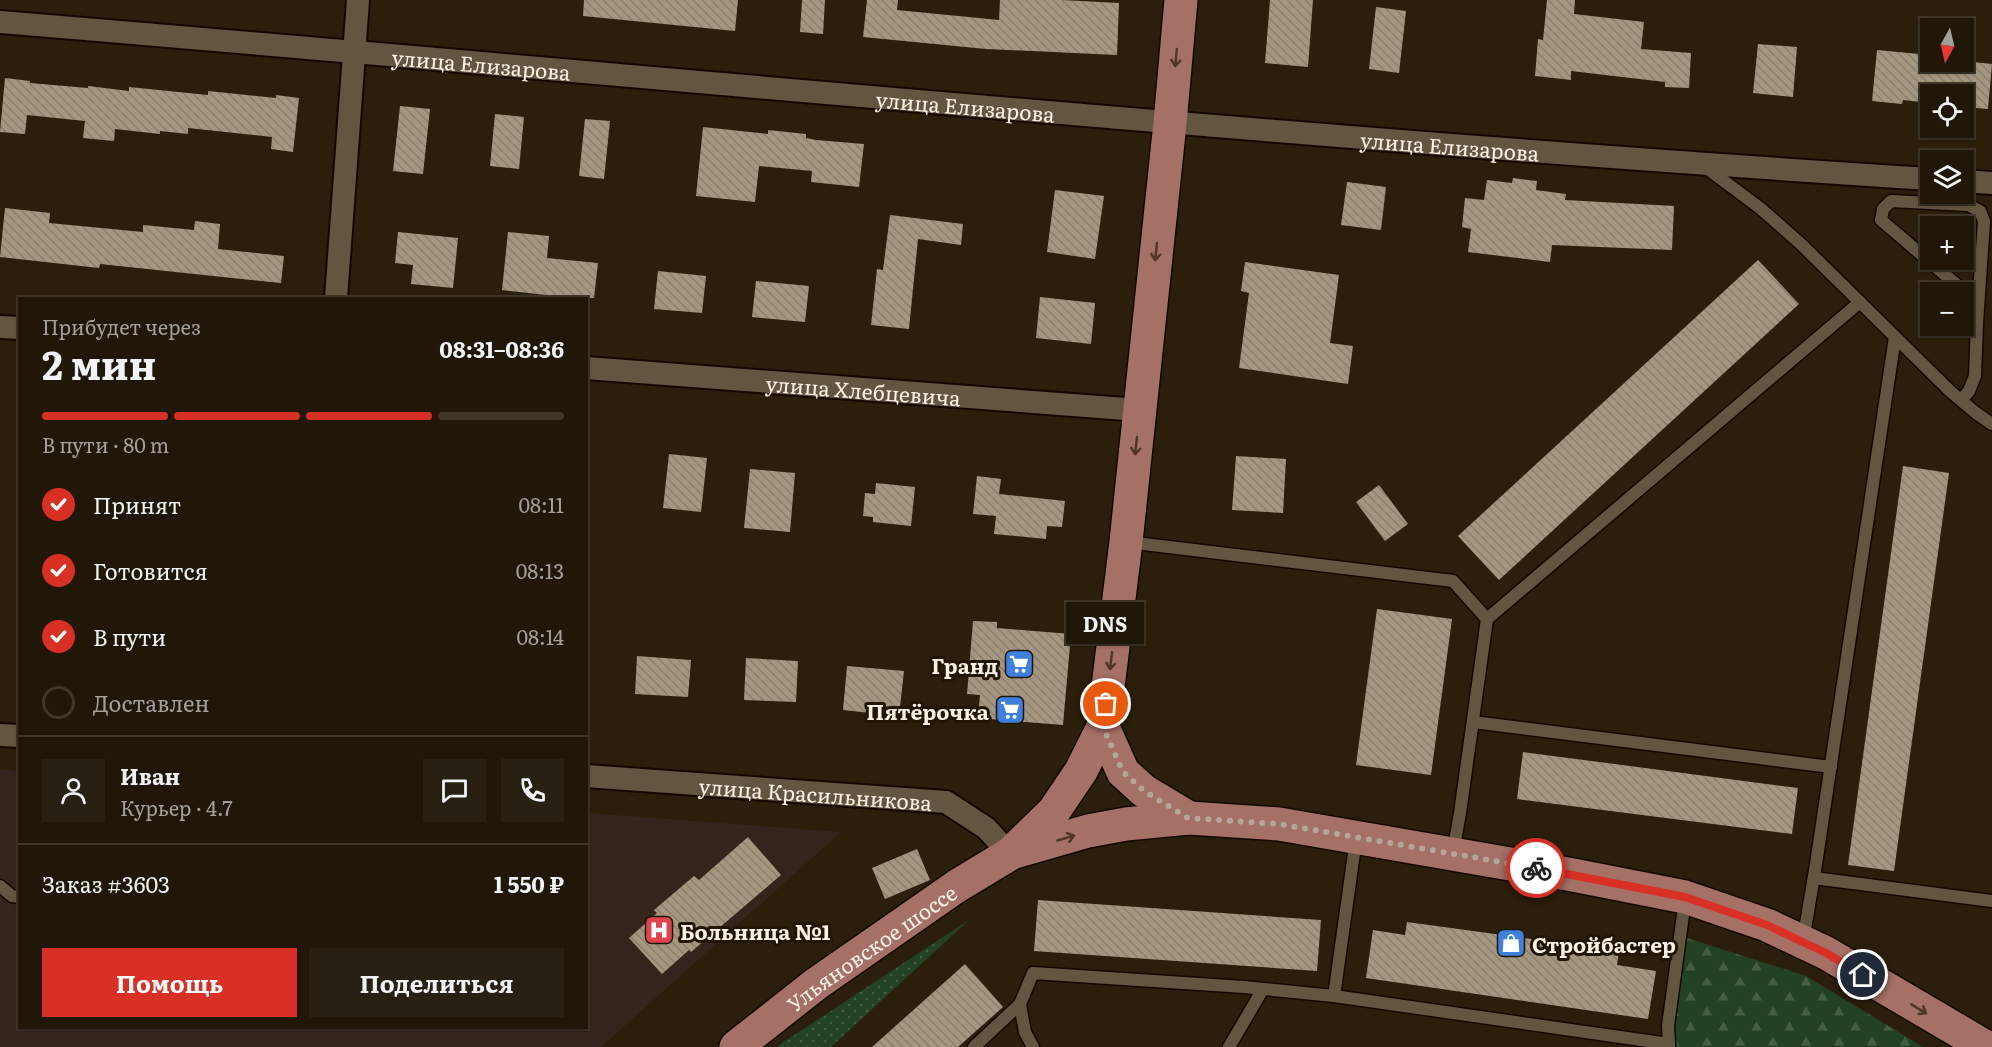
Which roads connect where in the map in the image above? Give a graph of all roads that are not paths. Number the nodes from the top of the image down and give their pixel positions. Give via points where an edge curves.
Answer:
1 (358, 0) edge
2 (1181, 0) edge
3 (0, 22) edge
4 (355, 51) junction
5 (1170, 123) junction
6 (1701, 164) junction
7 (1920, 178) edge
8 (1974, 182) edge
9 (1992, 183) edge
10 (336, 297) edge
11 (1860, 302) junction
12 (1978, 303) junction
13 (0, 327) edge
14 (18, 328) edge
15 (1895, 337) junction
16 (588, 368) edge
17 (1961, 400) junction
18 (1139, 410) junction
19 (1992, 424) edge
20 (1126, 542) junction
21 (1488, 619) junction
22 (1473, 722) junction
23 (1103, 727) junction
24 (0, 735) edge
25 (18, 736) edge
26 (1831, 767) junction
27 (588, 776) edge
28 (1188, 818) junction
29 (1356, 838) junction
30 (1010, 854) junction
31 (1452, 854) junction
32 (1814, 878) junction
33 (0, 886) edge
34 (18, 897) edge
35 (1685, 897) junction
36 (1992, 901) edge
37 (1803, 942) junction
38 (1263, 989) junction
39 (1335, 996) junction
40 (1020, 1004) junction
41 (1669, 1046) edge
42 (736, 1047) edge
43 (974, 1047) edge
44 (1033, 1047) edge
45 (1229, 1047) edge
46 (1986, 1047) edge

1 - 4 street
2 -> 5 main road
3 - 4 street, улица Елизарова
4 - 5 street, улица Елизарова
4 - 10 street
5 - 6 street, улица Елизарова
5 -> 18 main road
6 - 7 street, улица Елизарова
6 - 11 lane via 1760,208
8 - 9 street
11 - 15 lane
11 - 21 lane
12 - 12 lane via 1984,221 1980,211 1968,205 1890,201 1881,220
12 - 17 lane via 1975,376 1970,392
13 - 14 street
15 - 17 lane
15 - 26 lane
16 - 18 street, улица Хлебцевича
17 - 19 lane
18 -> 20 main road
20 - 21 lane via 1453,581
20 -> 23 main road
21 - 22 lane
22 - 26 lane
22 - 31 lane
23 - 28 main road via 1123,772 1144,791
23 - 30 main road via 1081,771 1054,811
24 - 25 street
26 - 32 lane
27 - 30 street, улица Красильникова via 946,802 986,828
28 - 29 main road via 1279,824
30 -> 28 main road via 1088,831
29 - 31 main road
29 - 39 lane
30 - 42 main road, Ульяновское шоссе via 816,984
31 - 35 main road
32 - 36 lane
32 - 37 lane
33 - 34 lane
35 - 37 main road via 1767,925
35 - 41 lane via 1668,1026
37 -> 46 main road
38 - 39 lane
38 - 40 lane via 1033,973
38 - 45 lane
39 - 41 lane
40 - 43 lane
40 - 44 lane via 1025,1032

